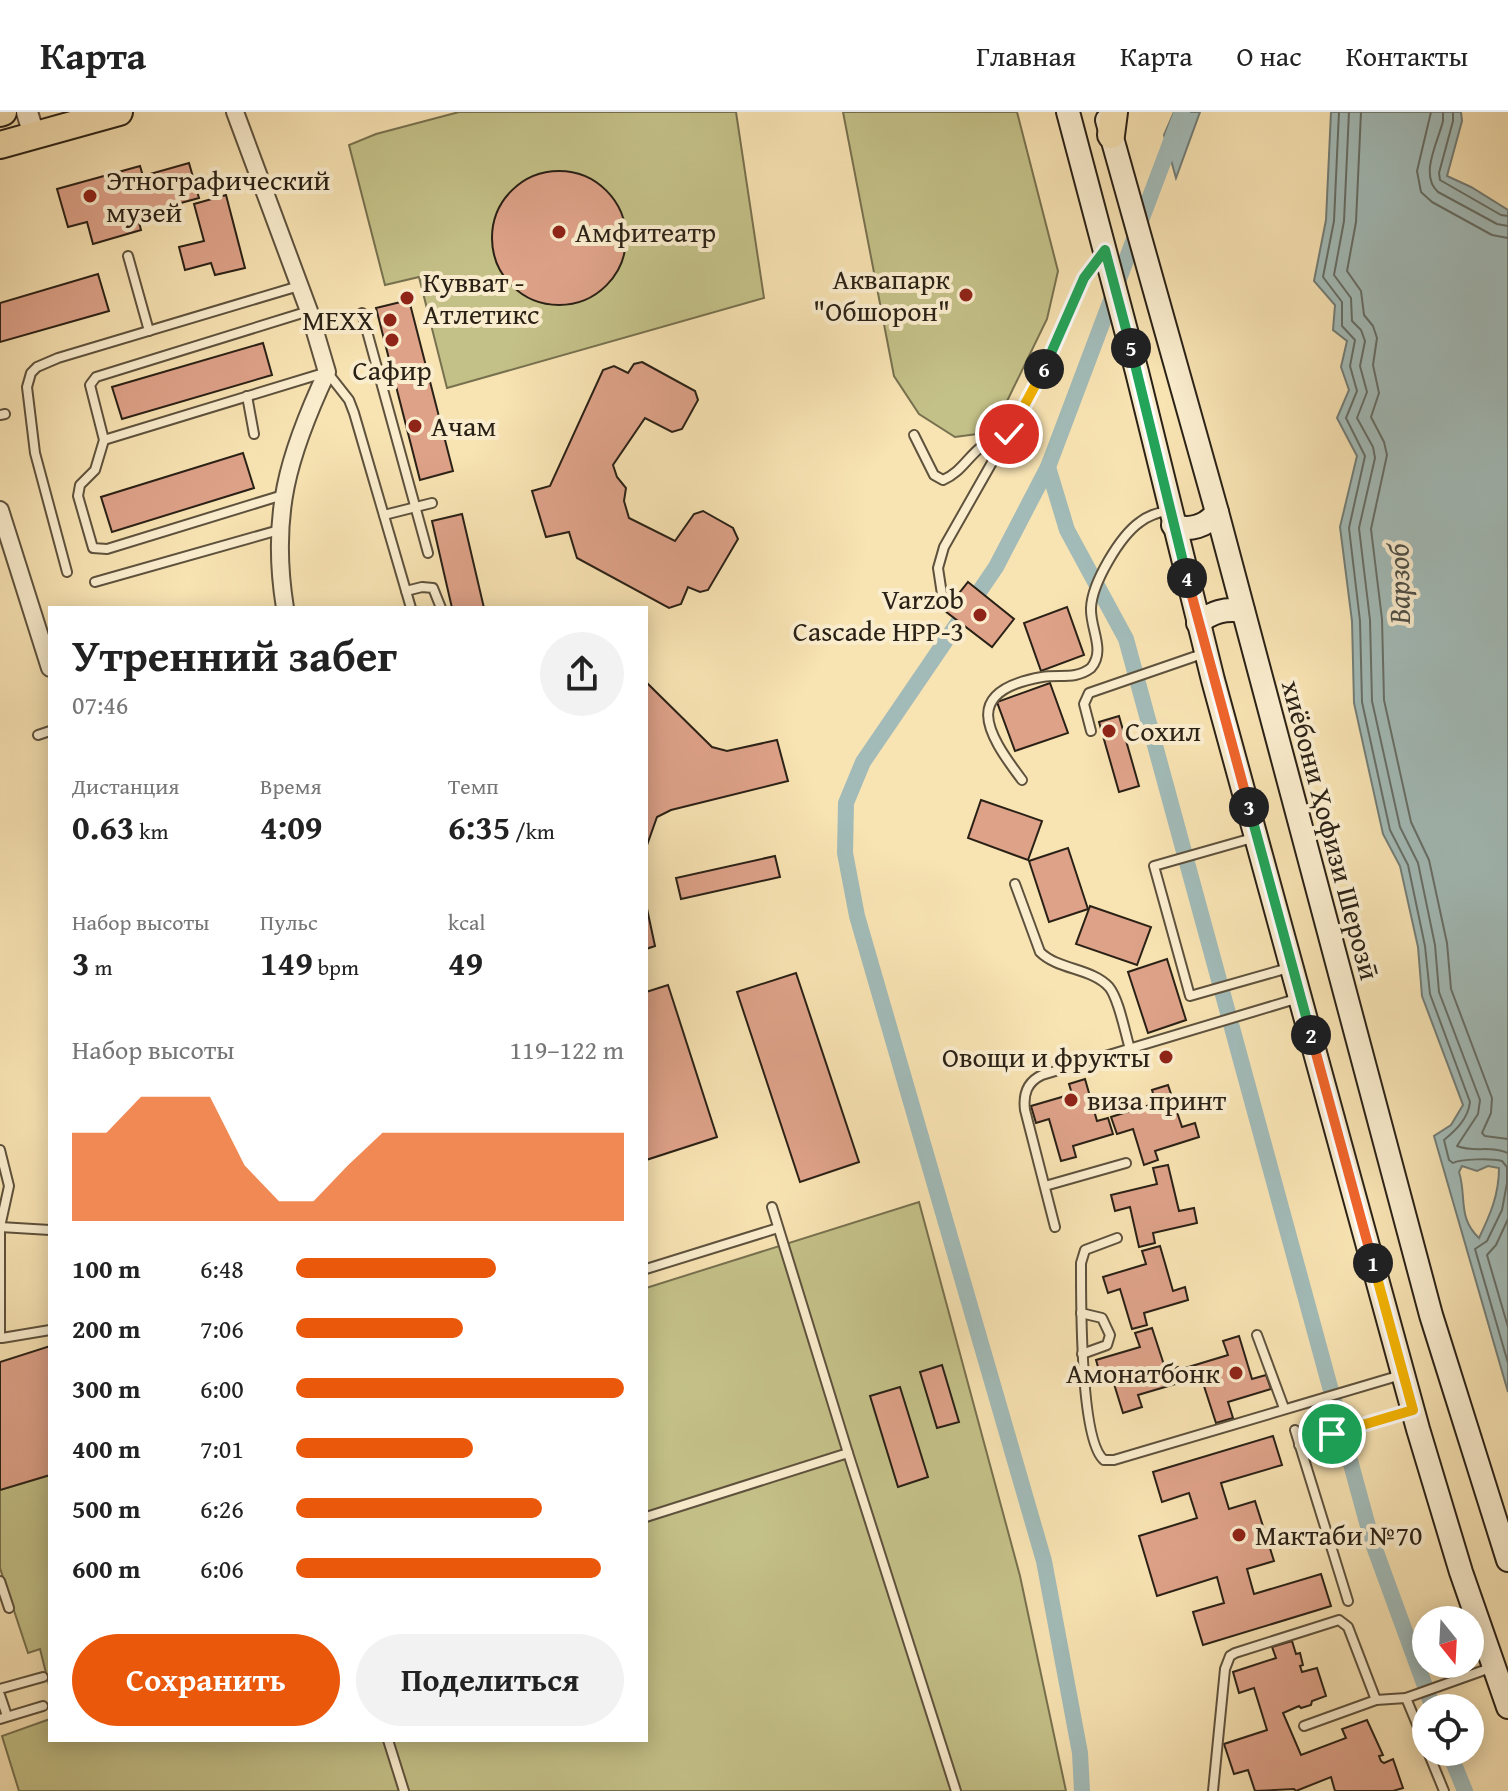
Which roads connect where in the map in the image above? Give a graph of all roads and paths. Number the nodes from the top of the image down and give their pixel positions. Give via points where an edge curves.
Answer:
1 (119, 112) edge
2 (235, 112) edge
3 (1068, 112) edge
4 (1110, 120) edge
5 (30, 124) edge
6 (0, 145) edge
7 (1105, 250) junction
8 (128, 256) dead end
9 (299, 286) junction
10 (309, 311) junction
11 (362, 313) dead end
12 (149, 331) junction
13 (327, 372) junction
14 (247, 396) junction
15 (254, 434) dead end
16 (1009, 434) junction
17 (914, 435) dead end
18 (104, 440) junction
19 (283, 495) junction
20 (432, 503) dead end
21 (416, 506) junction
22 (0, 510) edge
23 (1217, 512) junction
24 (384, 515) junction
25 (1171, 518) junction
26 (279, 530) junction
27 (428, 553) dead end
28 (67, 572) dead end
29 (95, 582) dead end
30 (406, 591) junction
31 (943, 601) dead end
32 (285, 606) edge
33 (410, 606) edge
34 (440, 606) edge
35 (1243, 611) junction
36 (1198, 623) junction
37 (1206, 652) junction
38 (48, 662) edge
39 (1091, 731) dead end
40 (48, 732) edge
41 (38, 735) dead end
42 (1022, 780) dead end
43 (1257, 836) junction
44 (1015, 884) dead end
45 (1292, 967) junction
46 (1301, 998) junction
47 (1130, 1049) junction
48 (0, 1150) edge
49 (1126, 1163) dead end
50 (1045, 1186) junction
51 (772, 1207) dead end
52 (0, 1227) edge
53 (1055, 1227) dead end
54 (778, 1228) junction
55 (48, 1230) edge
56 (1117, 1238) dead end
57 (648, 1268) edge
58 (1081, 1313) junction
59 (48, 1330) edge
60 (1257, 1335) dead end
61 (1, 1338) edge
62 (1082, 1354) junction
63 (1404, 1374) junction
64 (1284, 1408) junction
65 (1413, 1410) junction
66 (1295, 1430) dead end
67 (1299, 1445) junction
68 (848, 1453) junction
69 (648, 1516) edge
70 (1508, 1560) edge
71 (0, 1581) edge
72 (1348, 1601) dead end
73 (9, 1608) dead end
74 (1500, 1670) edge
75 (43, 1677) dead end
76 (0, 1692) edge
77 (1410, 1696) junction
78 (1376, 1700) junction
79 (1412, 1702) edge
80 (43, 1706) dead end
81 (1508, 1707) edge
82 (4, 1718) edge
83 (1304, 1726) dead end
84 (389, 1742) edge
85 (1434, 1766) edge
86 (404, 1791) edge
87 (956, 1791) edge
88 (1213, 1791) edge
89 (1444, 1791) edge

1 - 5 highway
2 - 9 street
3 - 7 main road
4 - 23 main road, хиёбони Ҳофизи Шерозӣ
5 - 6 highway
7 - 16 lane via 1084,278 1057,344
7 - 25 main road
8 - 12 lane
9 - 10 street
9 - 12 lane
10 - 13 street
10 - 18 lane via 96,377 90,385
11 - 21 lane
12 - 28 lane via 44,363 28,380 32,440
13 - 14 lane
13 - 19 street via 306,417
13 - 24 lane via 349,400
14 - 15 lane
14 - 18 lane
16 - 17 lane via 979,447 943,480 934,475
16 - 31 lane via 944,547 938,568
18 - 19 lane via 98,465 80,485 78,496 90,543 97,550
19 - 26 street
20 - 21 lane
21 - 24 lane
21 - 27 lane
22 - 38 street
23 - 25 main road via 1194,527 1180,528
23 - 35 main road, хиёбони Ҳофизи Шерозӣ
24 - 30 lane
25 - 36 main road
25 - 42 lane via 1148,516 1136,524 1100,578 1091,609 1098,650 1091,668 1070,677 1040,677 992,697 991,729
26 - 29 lane
26 - 32 street
30 - 33 lane
30 - 34 lane via 433,588
35 - 36 main road via 1217,612
35 - 70 main road, хиёбони Ҳофизи Шерозӣ via 1431,1315
36 - 37 main road
37 - 39 lane via 1086,696
37 - 43 main road
40 - 41 lane
43 - 45 main road
43 - 45 lane via 1154,866 1190,996
44 - 47 lane via 1040,952 1106,984
45 - 46 main road
46 - 47 lane
46 - 63 main road
47 - 50 lane via 1042,1075 1027,1088 1025,1110
48 - 52 lane via 9,1186
49 - 50 lane
50 - 53 lane
51 - 54 lane
52 - 55 lane
52 - 61 lane
54 - 57 lane
54 - 68 lane
56 - 58 lane via 1082,1254
58 - 62 lane
58 - 62 lane via 1102,1318 1110,1335 1107,1345
59 - 61 lane
60 - 64 lane
62 - 64 lane via 1096,1449 1104,1460
63 - 64 lane
63 - 65 main road
65 - 67 lane
65 - 74 main road via 1445,1519
66 - 67 lane
67 - 72 lane
68 - 69 lane
68 - 87 lane
71 - 73 lane
74 - 77 lane
74 - 81 main road
75 - 76 lane
76 - 82 lane
77 - 78 lane
77 - 79 lane
78 - 83 lane
78 - 88 lane via 1348,1627 1339,1620 1235,1653 1225,1669
80 - 82 lane
84 - 86 lane
85 - 89 lane

